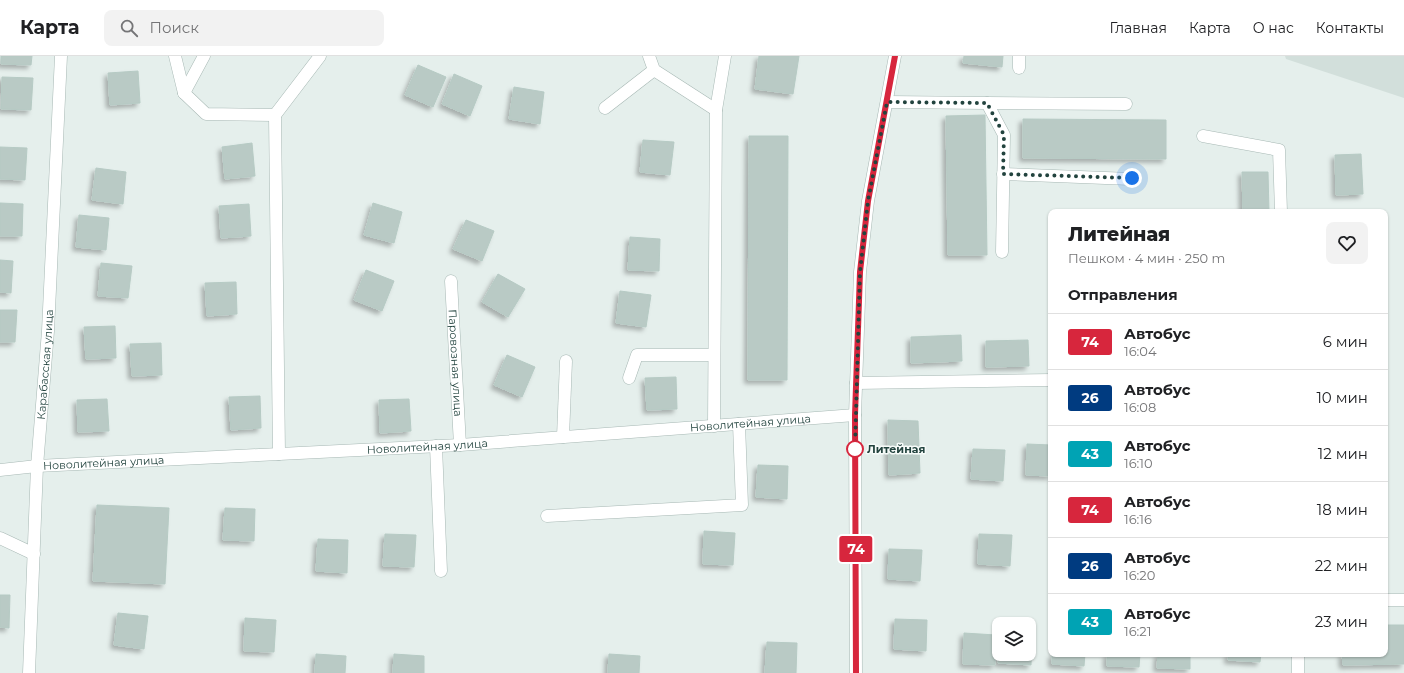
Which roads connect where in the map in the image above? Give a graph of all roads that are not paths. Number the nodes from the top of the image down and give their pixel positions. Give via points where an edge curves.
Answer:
1 (61, 56) edge
2 (175, 56) edge
3 (204, 56) edge
4 (320, 56) edge
5 (650, 56) edge
6 (725, 56) edge
7 (895, 56) edge
8 (1019, 56) edge
9 (1019, 68) dead end
10 (654, 70) junction
11 (184, 93) junction
12 (887, 102) junction
13 (987, 103) junction
14 (1126, 104) dead end
15 (605, 108) dead end
16 (716, 110) junction
17 (275, 115) junction
18 (1203, 136) dead end
19 (1003, 174) junction
20 (1132, 178) dead end
21 (1281, 209) edge
22 (1002, 252) dead end
23 (451, 281) dead end
24 (714, 355) junction
25 (566, 361) dead end
26 (629, 378) dead end
27 (1048, 380) edge
28 (856, 383) junction
29 (855, 415) junction
30 (738, 424) junction
31 (714, 426) junction
32 (563, 437) junction
33 (460, 445) junction
34 (436, 446) junction
35 (279, 454) junction
36 (37, 466) junction
37 (0, 470) edge
38 (547, 516) dead end
39 (0, 538) edge
40 (34, 554) junction
41 (441, 571) dead end
42 (1388, 600) edge
43 (1404, 600) edge
44 (1298, 657) edge
45 (29, 673) edge
46 (856, 673) edge
47 (1298, 673) edge

1 - 36 street, Карабасская улица via 48,324
2 - 11 street
3 - 11 street
4 - 17 street
5 - 10 street
6 - 16 street
7 - 12 street
8 - 9 street
10 - 15 street
10 - 16 street
11 - 17 street via 206,114
12 - 13 street
12 - 28 street via 868,201 860,272
13 - 14 street
13 - 19 street via 1004,135
16 - 24 street
17 - 35 street
18 - 21 street via 1279,150
19 - 20 street
19 - 22 street
23 - 33 street, Паровозная улица
24 - 26 street via 637,355
24 - 31 street
25 - 32 street
27 - 28 street
28 - 29 street
29 - 30 street, Новолитейная улица
29 - 46 street
30 - 31 street, Новолитейная улица
30 - 38 street via 742,505
31 - 32 street, Новолитейная улица
32 - 33 street, Новолитейная улица
33 - 34 street, Новолитейная улица
34 - 35 street, Новолитейная улица
34 - 41 street
35 - 36 street, Новолитейная улица
36 - 37 street, Новолитейная улица
36 - 40 street, Карабасская улица
39 - 40 street
40 - 45 street, Карабасская улица
42 - 43 street
44 - 47 street

